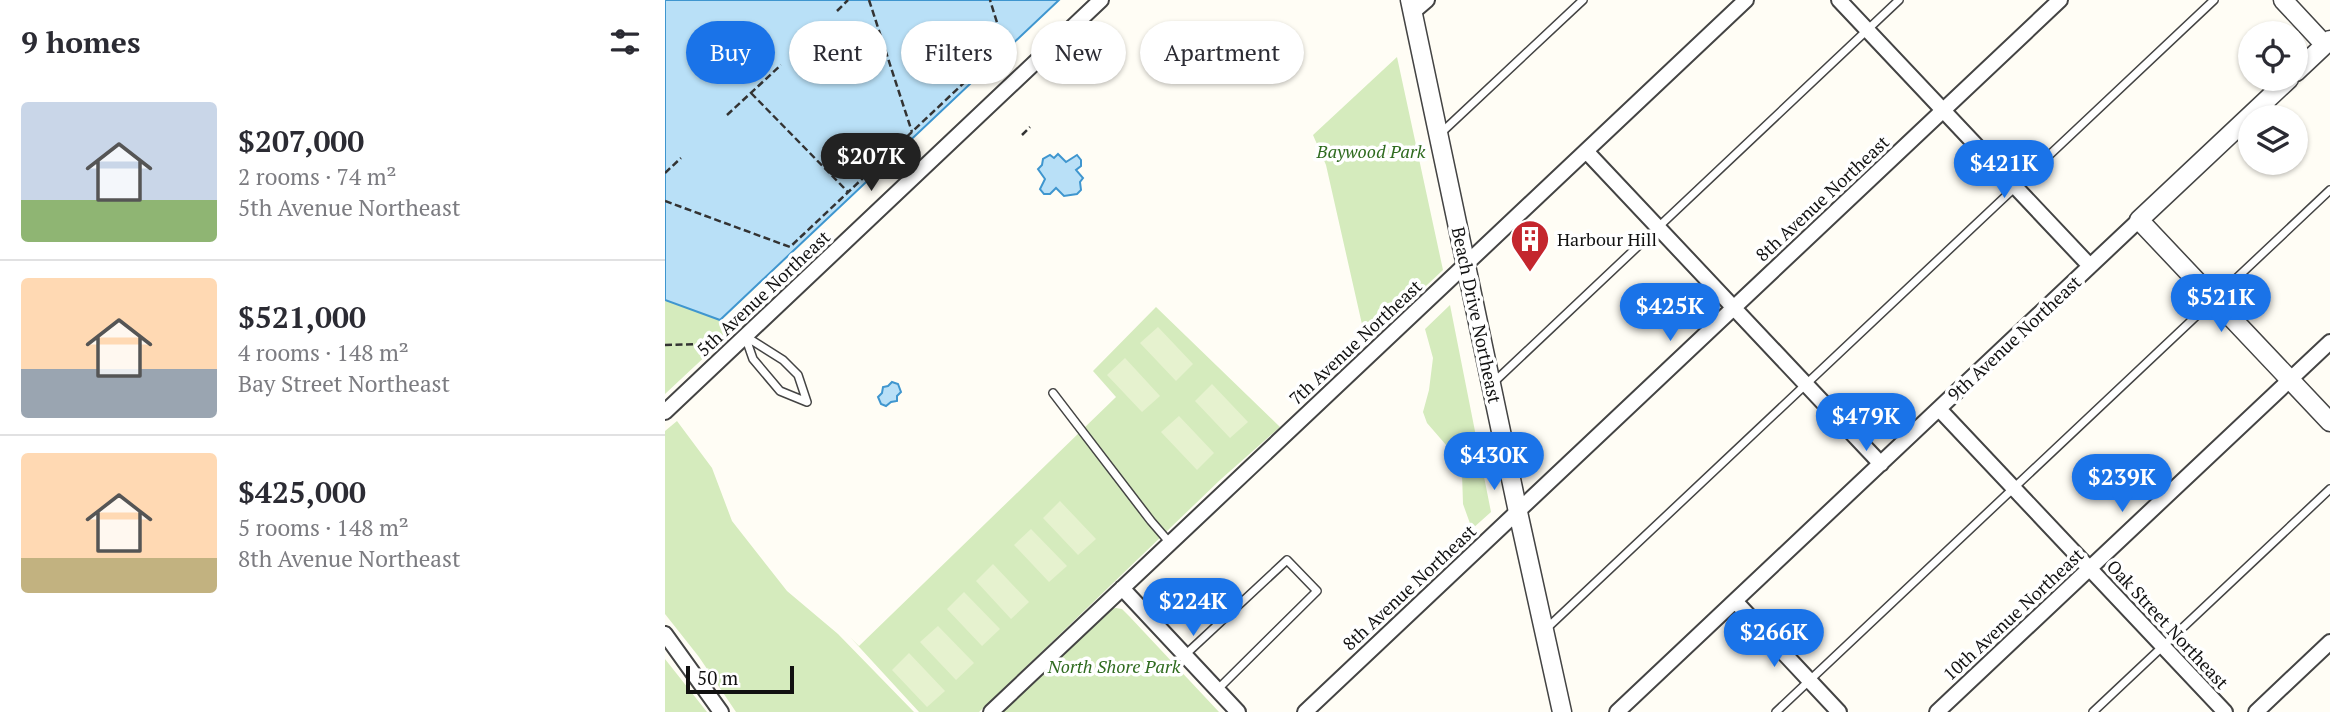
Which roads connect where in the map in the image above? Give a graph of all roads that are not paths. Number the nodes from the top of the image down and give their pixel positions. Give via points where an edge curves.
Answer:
1 (1101, 0) edge
2 (1427, 0) edge
3 (1583, 0) edge
4 (1746, 0) edge
5 (1839, 0) edge
6 (1899, 0) edge
7 (2060, 0) edge
8 (2214, 0) edge
9 (2283, 0) edge
10 (1412, 6) edge
11 (1867, 30) junction
12 (2327, 43) edge
13 (2308, 61) edge
14 (2276, 91) edge
15 (1943, 110) junction
16 (1439, 136) junction
17 (1586, 151) junction
18 (2016, 187) junction
19 (2330, 190) edge
20 (2140, 220) junction
21 (1658, 227) junction
22 (1466, 264) junction
23 (2090, 267) junction
24 (2214, 299) junction
25 (1734, 307) junction
26 (745, 336) junction
27 (2330, 342) edge
28 (2290, 380) junction
29 (1492, 383) junction
30 (1806, 384) junction
31 (1053, 393) dead end
32 (1939, 409) junction
33 (665, 412) edge
34 (2330, 422) edge
35 (1881, 464) junction
36 (2014, 488) junction
37 (2330, 489) edge
38 (1518, 512) junction
39 (1170, 542) junction
40 (2089, 568) junction
41 (1122, 588) junction
42 (1735, 601) junction
43 (1545, 631) junction
44 (665, 634) edge
45 (2330, 642) edge
46 (2163, 646) junction
47 (1185, 655) junction
48 (1809, 680) junction
49 (1217, 690) junction
50 (721, 712) edge
51 (991, 712) edge
52 (1238, 712) edge
53 (1305, 712) edge
54 (1562, 712) edge
55 (1617, 712) edge
56 (1776, 712) edge
57 (1839, 712) edge
58 (1937, 712) edge
59 (2093, 712) edge
60 (2225, 712) edge
61 (2256, 712) edge

1 - 26 street, 5th Avenue Northeast
2 - 10 street
3 - 16 lane
4 - 17 street, 7th Avenue Northeast
5 - 11 street
6 - 11 lane
7 - 15 street, 8th Avenue Northeast
8 - 18 lane
9 - 12 street
10 - 16 street, Beach Drive Northeast
11 - 15 street
11 - 21 lane
12 - 13 street
14 - 20 street, 9th Avenue Northeast
15 - 18 street
15 - 25 street, 8th Avenue Northeast
16 - 22 street, Beach Drive Northeast
17 - 21 street
17 - 22 street, 7th Avenue Northeast
18 - 23 street
18 - 30 lane
19 - 24 lane
20 - 23 street, 9th Avenue Northeast
20 - 24 street
21 - 25 street
21 - 29 lane
22 - 29 street, Beach Drive Northeast
22 - 39 street, 7th Avenue Northeast
23 - 32 street, 9th Avenue Northeast
24 - 28 street
24 - 36 lane
25 - 30 street
25 - 38 street, 8th Avenue Northeast
26 - 26 lane via 753,359 772,384 807,402 798,375
26 - 33 street, 5th Avenue Northeast
27 - 28 street, 10th Avenue Northeast
28 - 34 street
28 - 40 street, 10th Avenue Northeast
29 - 38 street, Beach Drive Northeast
30 - 35 street
30 - 43 lane
31 - 39 lane
32 - 35 street, 9th Avenue Northeast
32 - 36 street, Oak Street Northeast
35 - 42 street, 9th Avenue Northeast
36 - 40 street, Oak Street Northeast
36 - 48 lane
37 - 46 lane
38 - 43 street, Beach Drive Northeast
38 - 53 street, 8th Avenue Northeast
39 - 41 street, 7th Avenue Northeast
40 - 46 street, Oak Street Northeast
40 - 58 street, 10th Avenue Northeast
41 - 47 street
41 - 51 street, 7th Avenue Northeast
42 - 48 street
42 - 55 street, 9th Avenue Northeast
43 - 54 street, Beach Drive Northeast
44 - 50 street
45 - 61 street
46 - 59 lane
46 - 60 street, Oak Street Northeast
47 - 49 street
47 - 49 lane via 1287,560 1317,591
48 - 56 lane
48 - 57 street
49 - 52 street

